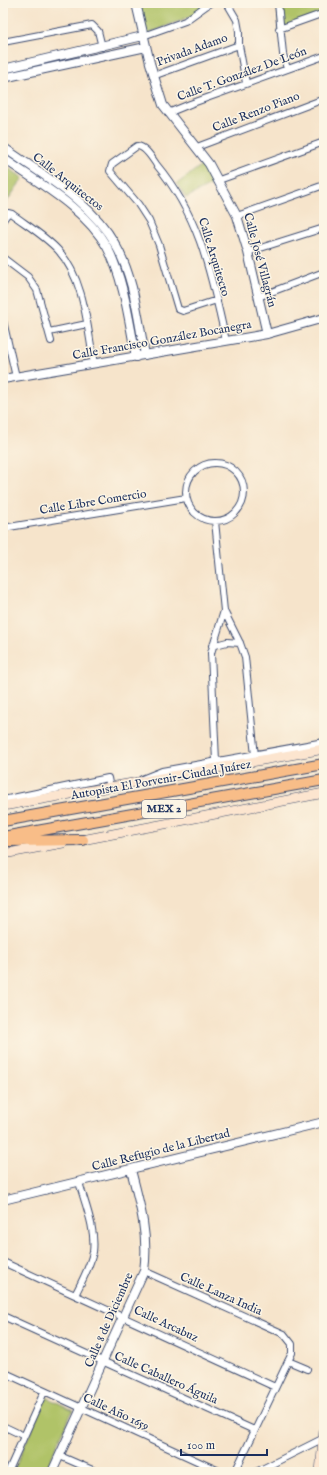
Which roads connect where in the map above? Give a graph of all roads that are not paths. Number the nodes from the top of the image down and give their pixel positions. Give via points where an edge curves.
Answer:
1 (136, 3) edge
2 (210, 3) edge
3 (227, 3) edge
4 (278, 3) edge
5 (324, 13) edge
6 (279, 30) junction
7 (143, 36) junction
8 (3, 42) edge
9 (239, 45) junction
10 (102, 47) junction
11 (146, 47) junction
12 (324, 56) edge
13 (3, 69) edge
14 (288, 69) junction
15 (153, 76) junction
16 (3, 78) edge
17 (246, 83) junction
18 (324, 99) edge
19 (168, 113) junction
20 (324, 142) edge
21 (3, 147) edge
22 (197, 147) junction
23 (9, 158) edge
24 (219, 180) junction
25 (324, 185) edge
26 (237, 216) junction
27 (3, 220) edge
28 (324, 228) edge
29 (116, 244) junction
30 (107, 248) junction
31 (248, 252) junction
32 (3, 258) edge
33 (324, 272) edge
34 (258, 297) junction
35 (217, 300) junction
36 (324, 318) edge
37 (3, 320) edge
38 (87, 324) junction
39 (49, 332) junction
40 (266, 334) junction
41 (51, 341) dead end
42 (226, 341) junction
43 (145, 355) junction
44 (136, 357) junction
45 (94, 364) junction
46 (16, 377) junction
47 (3, 379) edge
48 (186, 498) junction
49 (215, 522) junction
50 (3, 528) edge
51 (224, 611) junction
52 (240, 643) junction
53 (212, 646) junction
54 (324, 742) edge
55 (324, 749) edge
56 (255, 758) junction
57 (216, 761) junction
58 (232, 762) junction
59 (324, 764) edge
60 (324, 780) edge
61 (109, 783) junction
62 (133, 784) junction
63 (324, 793) edge
64 (3, 800) edge
65 (3, 806) edge
66 (3, 821) edge
67 (3, 837) edge
68 (83, 840) junction
69 (3, 841) edge
70 (3, 854) edge
71 (324, 1122) edge
72 (132, 1170) junction
73 (79, 1182) junction
74 (3, 1200) edge
75 (3, 1262) edge
76 (144, 1271) junction
77 (75, 1295) junction
78 (3, 1316) edge
79 (123, 1317) junction
80 (288, 1361) junction
81 (103, 1362) junction
82 (307, 1369) dead end
83 (3, 1372) edge
84 (275, 1387) junction
85 (44, 1392) junction
86 (81, 1408) junction
87 (3, 1426) edge
88 (254, 1430) junction
89 (324, 1435) edge
90 (24, 1436) junction
91 (60, 1456) junction
92 (8, 1472) edge
93 (52, 1472) edge
94 (97, 1472) edge
95 (221, 1472) edge
96 (236, 1472) edge
97 (256, 1472) edge
98 (320, 1472) edge

1 - 7 street, Calle José Villagrán
2 - 7 street via 185,21
3 - 9 street via 237,20
4 - 6 street
5 - 6 street
6 - 14 street
7 - 10 street
7 - 11 street, Calle José Villagrán
8 - 10 street via 92,25 98,31
9 - 15 street, Privada Adamo
9 - 17 street
10 - 13 street
11 - 15 street, Calle José Villagrán
11 - 16 street
12 - 14 street, Calle T. González De León
14 - 17 street, Calle T. González De León
15 - 19 street, Calle José Villagrán via 158,95
17 - 19 street, Calle T. González De León
18 - 22 street, Calle Renzo Piano
19 - 22 street, Calle José Villagrán
20 - 24 street
21 - 23 street, Calle Arquitectos
22 - 24 street, Calle José Villagrán
23 - 29 street, Calle Arquitectos via 88,209
23 - 30 street, Calle Arquitectos via 84,218
24 - 26 street, Calle José Villagrán
25 - 26 street
26 - 31 street, Calle José Villagrán
27 - 38 street via 8,214 12,214 50,242 66,260 78,285
28 - 31 street
29 - 30 street
29 - 43 street, Calle Arquitectos via 129,279
30 - 44 street, Calle Arquitectos via 121,289
31 - 34 street, Calle José Villagrán
32 - 39 street via 33,283
33 - 34 street
34 - 40 street, Calle José Villagrán
35 - 35 street, Calle Arquitecto via 196,227 182,200 141,146 135,147 109,168 138,204 148,222 159,245 178,308 182,311
35 - 42 street, Calle Arquitecto
36 - 40 street, Calle Francisco González Bocanegra
37 - 46 street
38 - 39 street
38 - 45 street
39 - 41 street
40 - 42 street, Calle Francisco González Bocanegra
42 - 43 street, Calle Francisco González Bocanegra
43 - 44 street, Calle Francisco González Bocanegra
44 - 45 street, Calle Francisco González Bocanegra
45 - 46 street, Calle Francisco González Bocanegra
46 - 47 street, Calle Francisco González Bocanegra
48 - 49 street via 190,508 197,515
48 - 49 street via 189,479 199,468 218,463 233,470 243,487 242,503 233,515
48 - 50 street, Calle Libre Comercio
49 - 51 street
51 - 52 street
51 - 53 street
52 - 53 street via 227,642
52 - 56 street via 246,667
53 - 57 street
54 - 56 street
55 - 56 main road
56 - 58 main road
57 - 58 street
57 - 62 street via 162,771
58 - 62 main road
59 - 66 highway, Autopista El Porvenir-Ciudad Juárez / MEX 2
60 - 67 highway, MEX 2
61 - 62 main road
61 - 64 street
61 - 65 main road
63 - 68 main road
68 - 69 highway
68 - 70 main road
71 - 72 street, Calle Refugio de la Libertad
72 - 73 street, Calle Refugio de la Libertad
72 - 76 street, Calle 8 de Diciembre via 145,1230
73 - 74 street, Calle Refugio de la Libertad
73 - 77 street via 92,1230 93,1251
75 - 77 street, Calle Arcabuz
76 - 79 street, Calle 8 de Diciembre
76 - 80 street, Calle Lanza India via 284,1334 289,1338 293,1348
77 - 79 street, Calle Arcabuz
78 - 81 street, Calle Caballero Águila
79 - 81 street, Calle 8 de Diciembre
79 - 84 street, Calle Arcabuz
80 - 82 street
80 - 84 street
81 - 86 street, Calle 8 de Diciembre
81 - 88 street, Calle Caballero Águila
83 - 85 street, Calle Año 1659
84 - 88 street
85 - 86 street, Calle Año 1659
85 - 90 street
86 - 91 street, Calle 8 de Diciembre
86 - 95 street, Calle Año 1659
87 - 90 street
88 - 96 street
89 - 97 street
89 - 98 main road
90 - 92 street
91 - 93 street, Calle 8 de Diciembre
91 - 94 street

